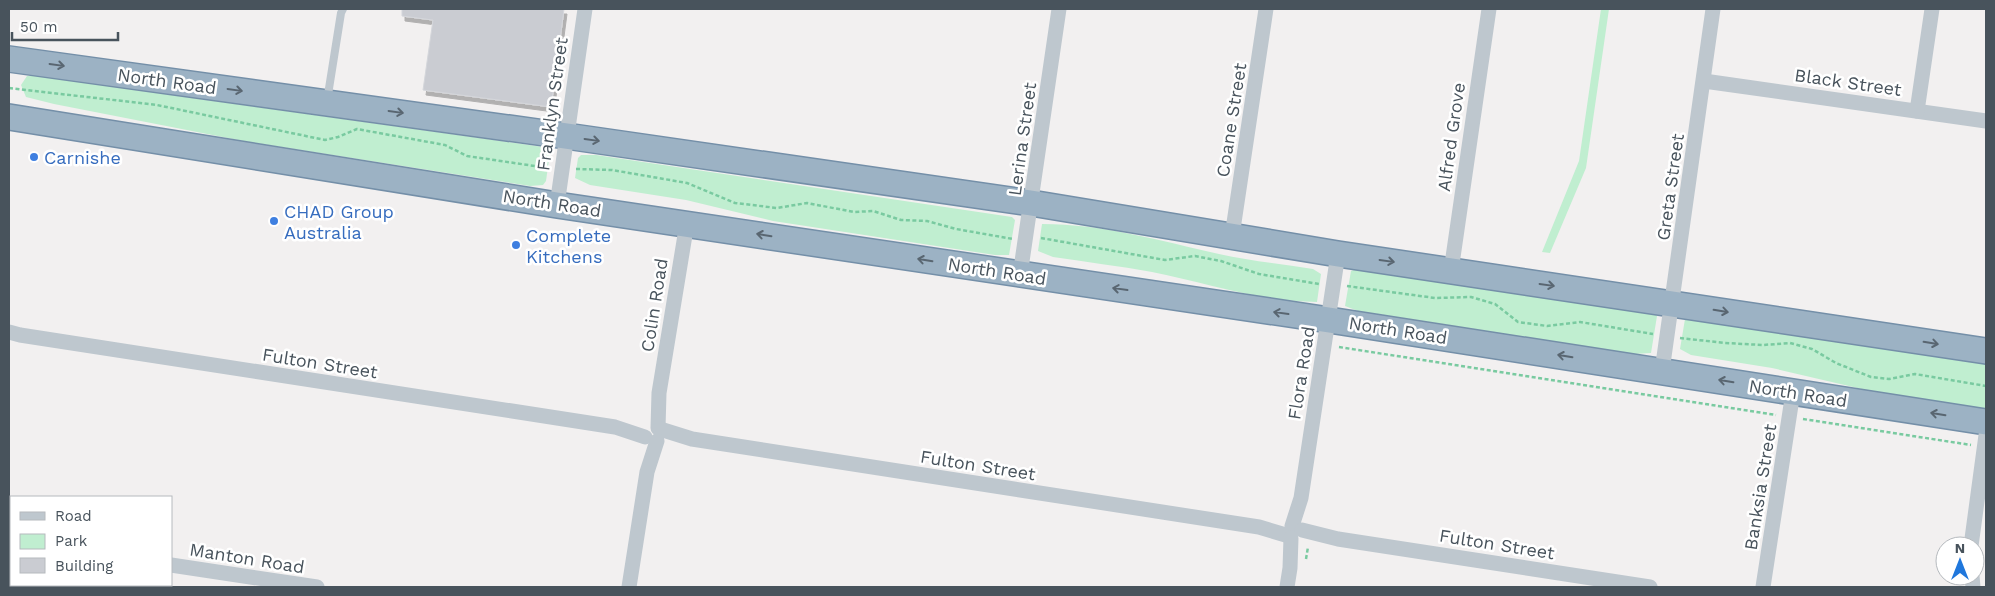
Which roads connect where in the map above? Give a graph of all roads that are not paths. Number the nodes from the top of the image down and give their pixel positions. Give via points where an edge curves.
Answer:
1 (343, 9) edge
2 (585, 9) edge
3 (1059, 9) edge
4 (1266, 9) edge
5 (1489, 9) edge
6 (1713, 9) edge
7 (1932, 9) edge
8 (9, 59) edge
9 (1704, 81) junction
10 (327, 103) junction
11 (1917, 111) junction
12 (9, 116) edge
13 (1986, 121) edge
14 (566, 136) junction
15 (1032, 203) junction
16 (557, 205) junction
17 (687, 223) junction
18 (1232, 236) junction
19 (1338, 254) junction
20 (1451, 271) junction
21 (1020, 275) junction
22 (1672, 304) junction
23 (1329, 320) junction
24 (12, 334) edge
25 (1986, 351) edge
26 (1662, 371) junction
27 (1793, 392) junction
28 (1986, 422) edge
29 (652, 433) junction
30 (1986, 435) edge
31 (1297, 533) junction
32 (1972, 536) edge
33 (172, 565) edge
34 (317, 587) edge
35 (629, 587) edge
36 (1287, 587) edge
37 (1650, 587) edge
38 (1763, 587) edge

1 - 10 lane
2 - 14 street, Franklyn Street
3 - 15 street, Lerina Street
4 - 18 street, Coane Street
5 - 20 street, Alfred Grove
6 - 9 street, Greta Street
7 - 11 street
8 -> 10 highway, North Road
9 - 11 street, Black Street
9 - 22 street, Greta Street
10 -> 14 highway, North Road
11 - 13 street, Black Street
12 - 16 highway, North Road
14 -> 15 highway, North Road
14 - 16 street, Franklyn Street
15 - 18 highway, North Road
15 - 21 street, Lerina Street
16 - 17 highway, North Road
21 -> 17 highway, North Road
17 - 29 street, Colin Road
18 - 19 highway, North Road
19 -> 20 highway, North Road
19 - 23 street, Flora Road
20 -> 22 highway, North Road
23 -> 21 highway, North Road
22 -> 25 highway, North Road
22 - 26 street, Greta Street
26 -> 23 highway, North Road
23 - 31 street, Flora Road
24 - 29 street, Fulton Street
27 -> 26 highway, North Road
28 -> 27 highway, North Road
27 - 38 street, Banksia Street
29 - 31 street, Fulton Street
29 - 35 street, Colin Road
30 - 32 street
31 - 36 street, Flora Road via 1297,568
31 - 37 street, Fulton Street
33 - 34 street, Manton Road

